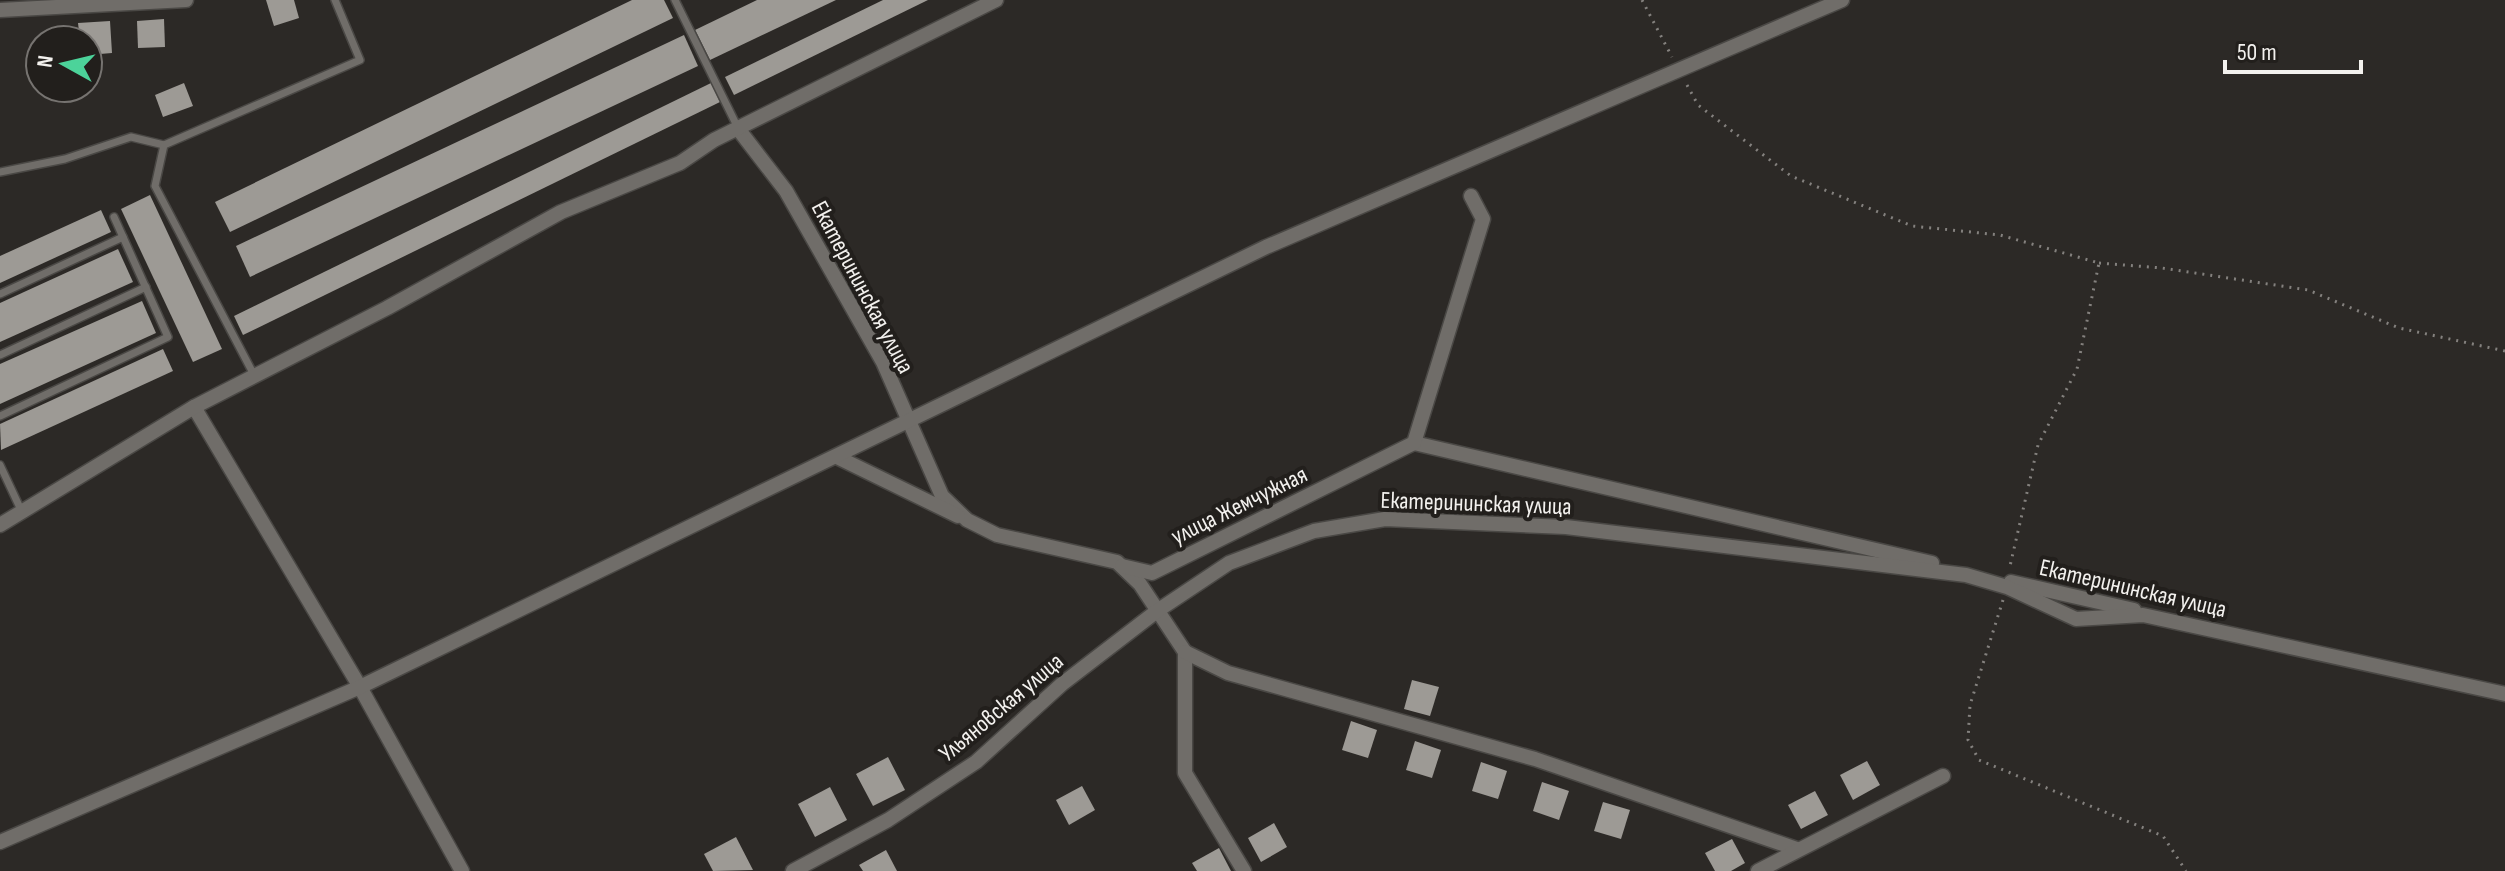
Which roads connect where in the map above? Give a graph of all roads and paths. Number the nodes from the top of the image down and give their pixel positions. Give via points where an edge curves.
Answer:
1 (186, 0) edge
2 (335, 0) edge
3 (675, 0) edge
4 (996, 0) edge
5 (1642, 0) edge
6 (1842, 0) edge
7 (0, 10) edge
8 (1679, 70) junction
9 (739, 130) junction
10 (164, 145) junction
11 (0, 172) edge
12 (1471, 196) dead end
13 (114, 217) dead end
14 (123, 237) junction
15 (2099, 263) junction
16 (146, 287) junction
17 (0, 294) edge
18 (2505, 351) edge
19 (0, 355) edge
20 (254, 375) junction
21 (194, 407) junction
22 (0, 416) edge
23 (907, 422) junction
24 (1414, 443) junction
25 (837, 457) junction
26 (0, 465) edge
27 (22, 512) junction
28 (0, 525) edge
29 (997, 535) junction
30 (1229, 563) joint
31 (2007, 587) junction
32 (1157, 611) junction
33 (1185, 652) junction
34 (360, 687) junction
35 (2505, 695) edge
36 (1943, 776) dead end
37 (0, 842) edge
38 (1797, 849) junction
39 (462, 871) edge
40 (793, 871) edge
41 (1244, 871) edge
42 (1758, 871) edge
43 (2186, 871) edge

1 - 7 street
2 - 10 lane via 360,60
3 - 9 lane
4 - 9 street
5 - 8 path
6 - 8 street
8 - 15 path via 1698,105 1791,176 1912,226 2000,235
8 - 23 street via 1266,247
9 - 20 street via 680,163 561,212
9 - 23 street, Екатерининская улица via 786,191 883,362
10 - 11 lane via 131,137 65,159
10 - 20 lane via 155,186
12 - 24 street via 1483,219
13 - 14 lane
14 - 16 lane
14 - 17 lane
15 - 18 path via 2308,290 2399,328
15 - 31 path via 2077,369 2038,445
16 - 19 lane
16 - 22 lane via 168,337
20 - 21 street
21 - 27 street
21 - 34 street
23 - 25 street
23 - 29 street, Екатерининская улица via 942,496 967,520
24 - 29 street, улица Жемчужная via 1152,573
24 - 35 street, Екатерининская улица
25 - 29 street, улица Жемчужная
25 - 34 street
26 - 27 lane
27 - 28 street
29 - 32 street, Екатерининская улица via 1117,562
30 - 31 street, Екатерининская улица via 1314,531 1385,519 1566,527 1966,575
30 - 32 street, Ульяновская улица
31 - 35 street, Екатерининская улица via 2076,619 2143,615
31 - 43 path via 1970,705 1968,740 1979,760 2163,836
32 - 33 street, Екатерининская улица
32 - 40 street, Ульяновская улица via 1062,684 976,762 888,820
33 - 38 street via 1228,673 1535,759
33 - 41 street via 1185,773
34 - 37 street
34 - 39 street
36 - 38 street
38 - 42 street

